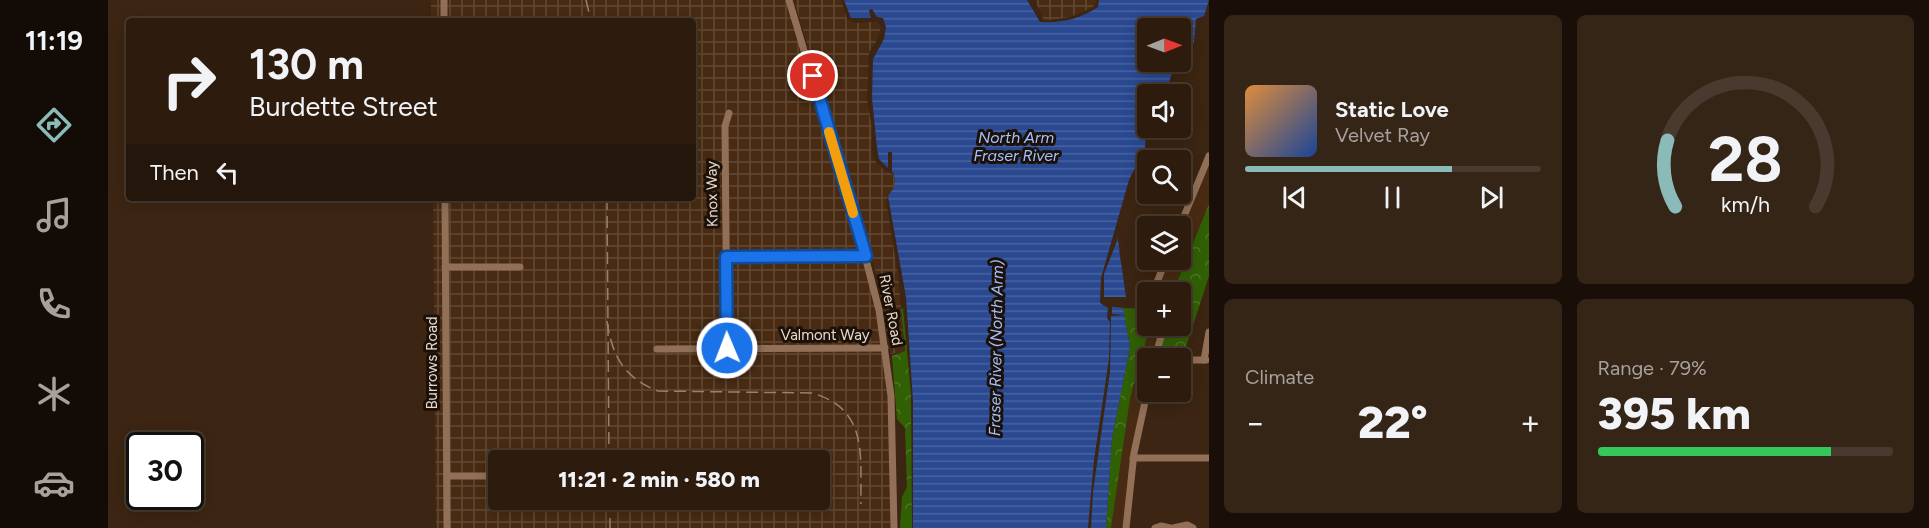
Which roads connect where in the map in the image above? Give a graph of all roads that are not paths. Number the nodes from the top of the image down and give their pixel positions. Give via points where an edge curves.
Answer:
1 (444, 0) edge
2 (789, 0) edge
3 (444, 18) edge
4 (729, 113) dead end
5 (1209, 156) edge
6 (445, 201) edge
7 (1184, 216) edge
8 (866, 256) junction
9 (726, 257) junction
10 (445, 267) junction
11 (520, 267) dead end
12 (1208, 335) edge
13 (657, 348) dead end
14 (727, 348) junction
15 (885, 348) junction
16 (1191, 360) edge
17 (1207, 360) edge
18 (1145, 402) edge
19 (1133, 458) junction
20 (1209, 458) edge
21 (447, 476) junction
22 (488, 476) edge
23 (447, 528) edge
24 (894, 528) edge
25 (1126, 528) edge
26 (1155, 528) edge
27 (1171, 528) edge
28 (1193, 528) edge

1 - 3 street
2 - 8 street, River Road
4 - 9 street, Knox Way via 725,126
5 - 7 street
6 - 10 street, Burrows Road
8 - 9 street
8 - 15 street, River Road
9 - 14 street, Knox Way
10 - 11 street
10 - 21 street, Burrows Road
12 - 17 street
13 - 14 street, Valmont Way
14 - 15 street, Valmont Way
15 - 24 street, River Road via 895,467
16 - 17 street
18 - 19 street
19 - 20 street
19 - 25 street
21 - 22 street
21 - 23 street, Burrows Road
26 - 27 street
27 - 28 street

